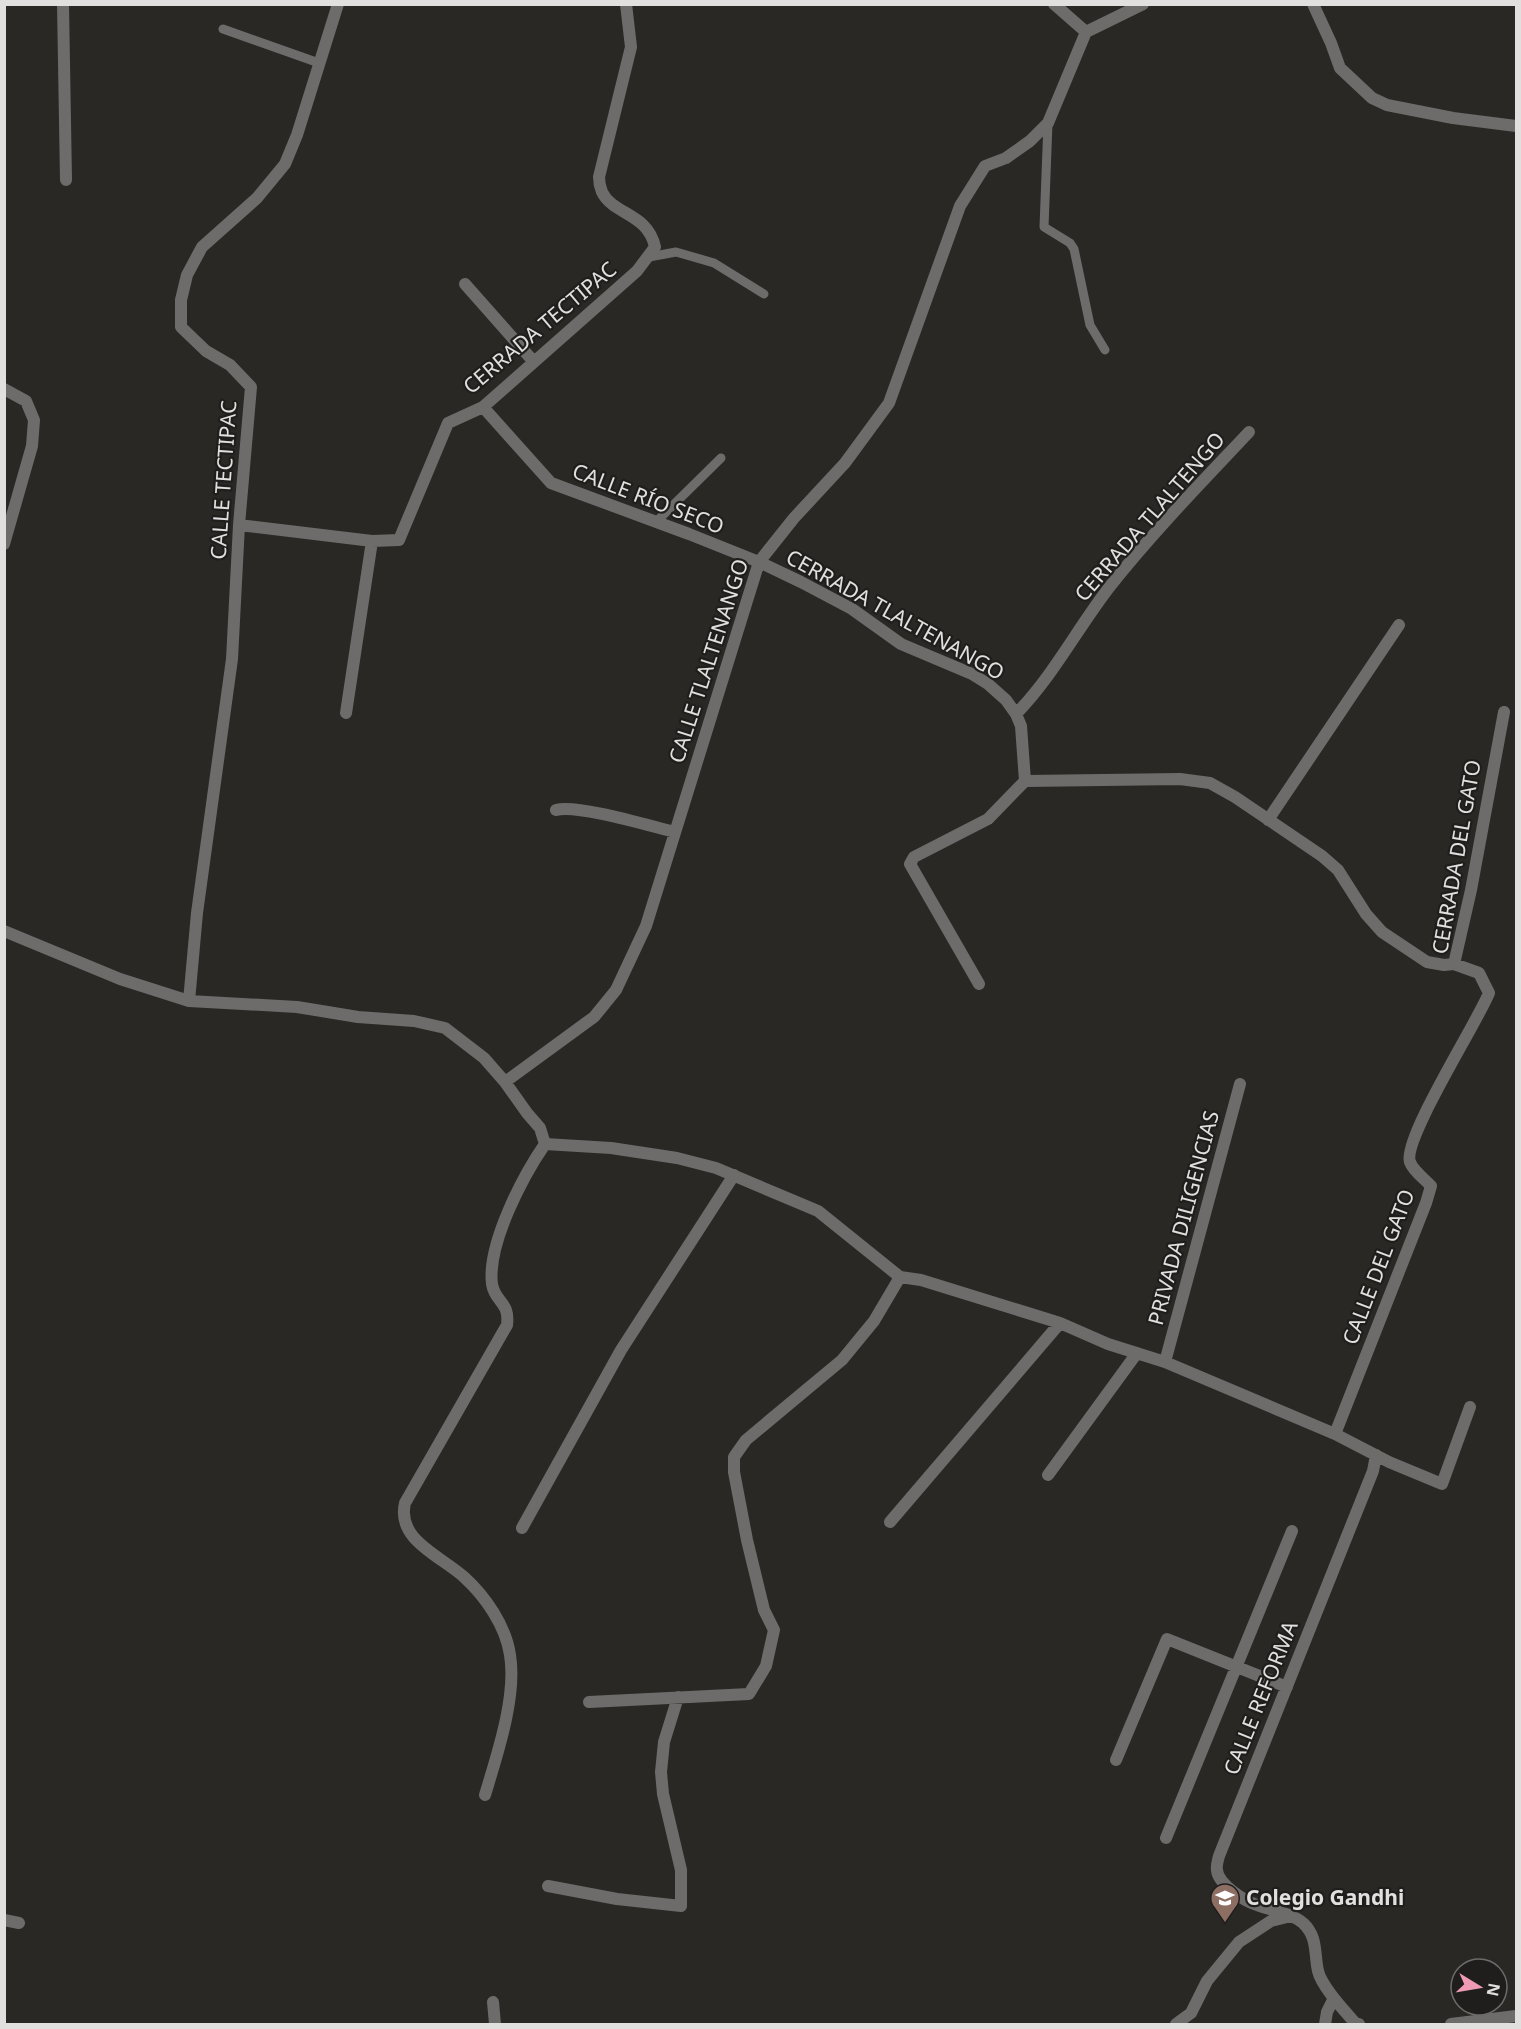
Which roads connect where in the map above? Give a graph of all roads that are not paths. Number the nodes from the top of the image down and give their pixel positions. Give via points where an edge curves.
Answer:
1 (63, 4) edge
2 (338, 4) edge
3 (626, 4) edge
4 (1054, 4) edge
5 (1143, 4) edge
6 (1313, 4) edge
7 (223, 29) dead end
8 (1086, 32) junction
9 (319, 63) junction
10 (1048, 123) junction
11 (1516, 126) edge
12 (66, 180) dead end
13 (652, 252) junction
14 (465, 284) dead end
15 (764, 294) dead end
16 (1105, 350) dead end
17 (534, 362) junction
18 (4, 389) edge
19 (483, 407) junction
20 (1249, 432) dead end
21 (721, 458) dead end
22 (656, 522) junction
23 (239, 525) junction
24 (372, 541) junction
25 (4, 544) edge
26 (759, 562) junction
27 (1399, 625) dead end
28 (1504, 712) dead end
29 (346, 713) dead end
30 (1016, 714) junction
31 (1025, 781) junction
32 (556, 810) dead end
33 (1268, 820) junction
34 (675, 832) junction
35 (4, 931) edge
36 (1454, 964) junction
37 (979, 984) dead end
38 (1489, 993) joint
39 (189, 1001) junction
40 (505, 1082) junction
41 (1240, 1084) dead end
42 (544, 1144) junction
43 (734, 1176) junction
44 (900, 1277) junction
45 (1060, 1323) junction
46 (1137, 1353) junction
47 (1165, 1362) junction
48 (1470, 1407) dead end
49 (1335, 1434) junction
50 (1376, 1455) junction
51 (1048, 1475) dead end
52 (890, 1522) dead end
53 (522, 1528) dead end
54 (1292, 1531) dead end
55 (1237, 1666) junction
56 (1287, 1687) junction
57 (678, 1696) junction
58 (589, 1701) dead end
59 (1116, 1760) dead end
60 (485, 1794) dead end
61 (1166, 1838) dead end
62 (549, 1886) dead end
63 (1292, 1915) junction
64 (4, 1920) edge
65 (19, 1923) dead end
66 (1334, 1998) junction
67 (493, 2002) dead end
68 (1516, 2016) edge
69 (495, 2025) edge
70 (1176, 2025) edge
71 (1325, 2025) edge
72 (1359, 2025) edge
73 (1451, 2025) edge

1 - 12 street
2 - 9 street, CALLE TECTIPAC
3 - 13 street via 631,47 599,177 602,193 653,236
4 - 8 street
5 - 8 street
6 - 11 street via 1340,68 1372,98 1387,105 1442,116
7 - 9 lane
8 - 10 street, CALLE TLALTENANGO
9 - 23 street, CALLE TECTIPAC via 285,164 257,198 202,247 187,275 181,300 181,327 206,351 230,365 251,387
10 - 16 lane via 1044,227 1074,249 1090,325
10 - 26 street, CALLE TLALTENANGO via 1006,158 985,166 960,206 889,403 845,463
13 - 15 lane via 676,252 714,263
13 - 17 street, CERRADA TECTIPAC via 637,271
14 - 17 street
17 - 19 street, CERRADA TECTIPAC
18 - 25 street via 26,401 34,420 32,446
19 - 22 street, CALLE RÍO SECO via 551,483
19 - 24 street, CERRADA TECTIPAC via 448,423 399,540
20 - 30 street, CERRADA TLALTENGO via 1111,586 1035,695
21 - 22 lane
22 - 26 street, CALLE RÍO SECO
23 - 24 street, CERRADA TECTIPAC
23 - 39 street, CALLE TECTIPAC via 232,658 197,913
24 - 29 street
26 - 30 street, CERRADA TLALTENANGO via 852,609 901,644 972,674 1006,700
26 - 34 street, CALLE TLALTENANGO
27 - 33 street
28 - 36 street, CERRADA DEL GATO
30 - 31 street, CERRADA TLALTENANGO via 1021,726
31 - 33 street via 1180,779 1210,783
31 - 37 street via 988,819 914,857 910,864
32 - 34 street via 583,810
33 - 36 street via 1338,870 1382,932 1427,962
34 - 40 street, CALLE TLALTENANGO via 646,926 616,990 594,1017
35 - 39 street via 120,979
36 - 38 street, CERRADA DEL GATO via 1479,973
38 - 49 street, CALLE DEL GATO via 1411,1142 1410,1161 1431,1186
39 - 40 street via 297,1007 445,1028 484,1058
40 - 42 street via 540,1128
41 - 47 street, PRIVADA DILIGENCIAS
42 - 43 street via 611,1148 677,1158
42 - 60 street via 519,1188 495,1253 492,1281 494,1293 506,1307 507,1325 403,1509 410,1534 470,1583 490,1609 508,1644 511,1666 506,1720
43 - 44 street via 818,1211
43 - 53 street via 621,1350
44 - 45 street
44 - 57 street via 874,1321 842,1360 746,1440 734,1457 747,1540 774,1630 766,1666 748,1694
45 - 46 street
45 - 52 street
46 - 47 street
46 - 51 street
47 - 49 street
48 - 50 street via 1442,1484
49 - 50 street
50 - 56 street, CALLE REFORMA
54 - 55 street
55 - 56 street
55 - 59 street via 1167,1639
55 - 61 street
56 - 63 street, CALLE REFORMA via 1216,1871 1224,1885 1254,1905
57 - 58 street
57 - 62 street via 664,1742 661,1772 681,1870 681,1906
63 - 66 street via 1311,1932 1318,1972
63 - 70 street via 1271,1921 1239,1942 1207,1981 1191,2013
64 - 65 street
66 - 71 street
66 - 72 street
67 - 69 street
68 - 73 street

